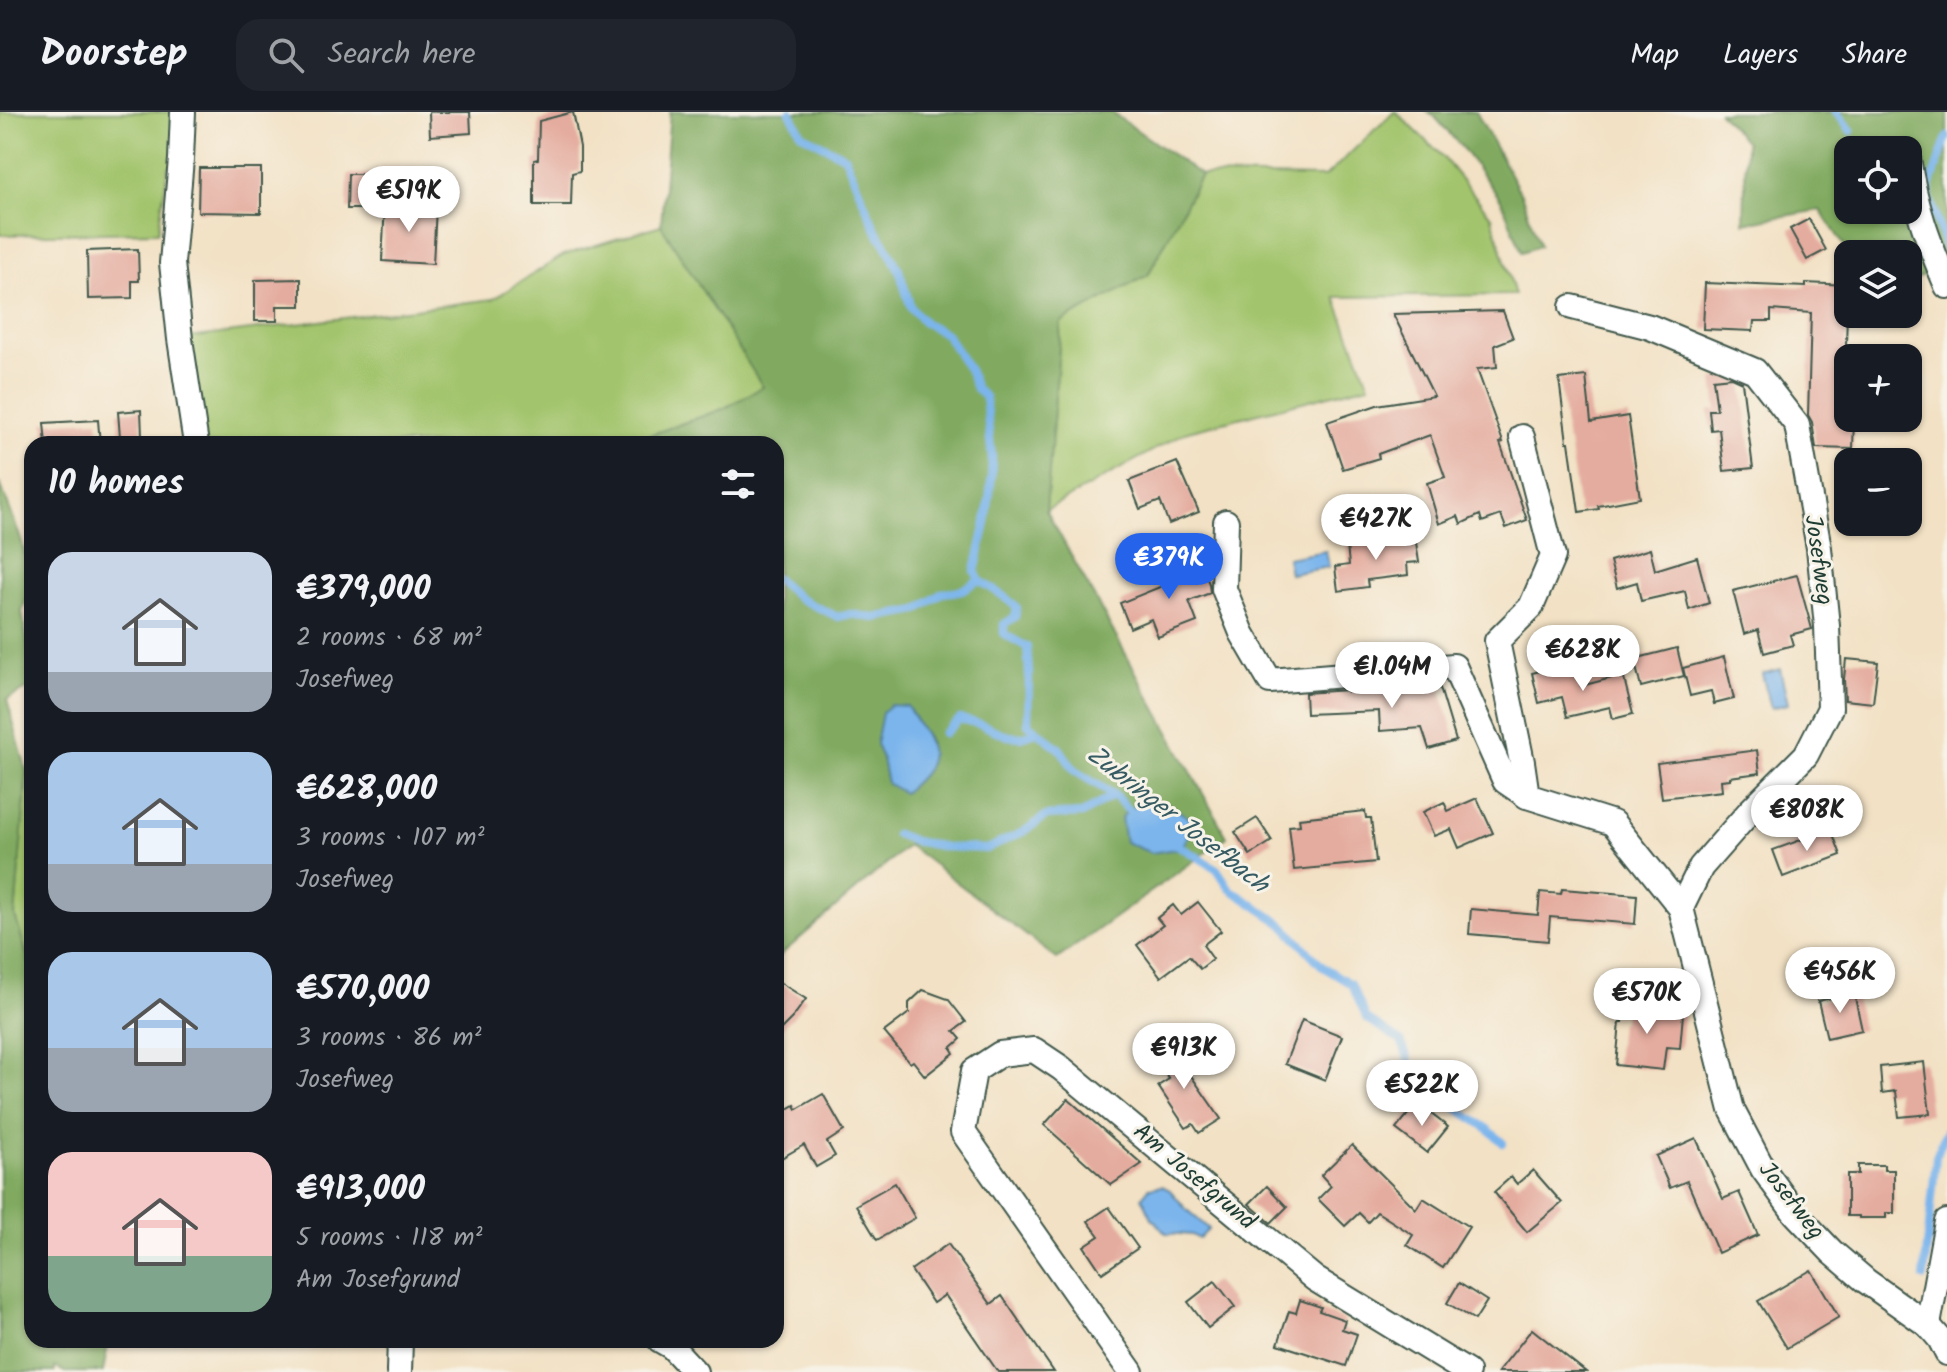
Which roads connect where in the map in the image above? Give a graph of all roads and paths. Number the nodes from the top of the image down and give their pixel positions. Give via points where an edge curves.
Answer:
1 (183, 112) edge
2 (1922, 222) edge
3 (1947, 286) edge
4 (1572, 307) dead end
5 (195, 436) edge
6 (1522, 437) dead end
7 (1226, 522) dead end
8 (1527, 796) junction
9 (1681, 908) junction
10 (1947, 1222) edge
11 (1928, 1325) junction
12 (400, 1348) edge
13 (673, 1348) edge
14 (1947, 1353) edge
15 (399, 1372) edge
16 (695, 1372) edge
17 (1131, 1372) edge
18 (1467, 1372) edge

1 - 5 street via 172,263
2 - 3 street
4 - 9 street, Josefweg via 1650,327 1755,371 1797,425 1819,548 1830,708 1806,755 1701,867
6 - 8 street via 1553,556 1531,607 1497,641
7 - 8 street, Josefweg via 1224,589 1270,681 1454,666 1505,781
8 - 9 street, Josefweg via 1613,823
9 - 11 street, Josefweg via 1732,1110 1763,1169 1832,1252
10 - 11 street
11 - 14 street, Josefweg
12 - 15 street
13 - 16 street
17 - 18 street, Am Josefgrund via 963,1132 974,1071 1000,1054 1034,1050 1061,1068 1315,1279

